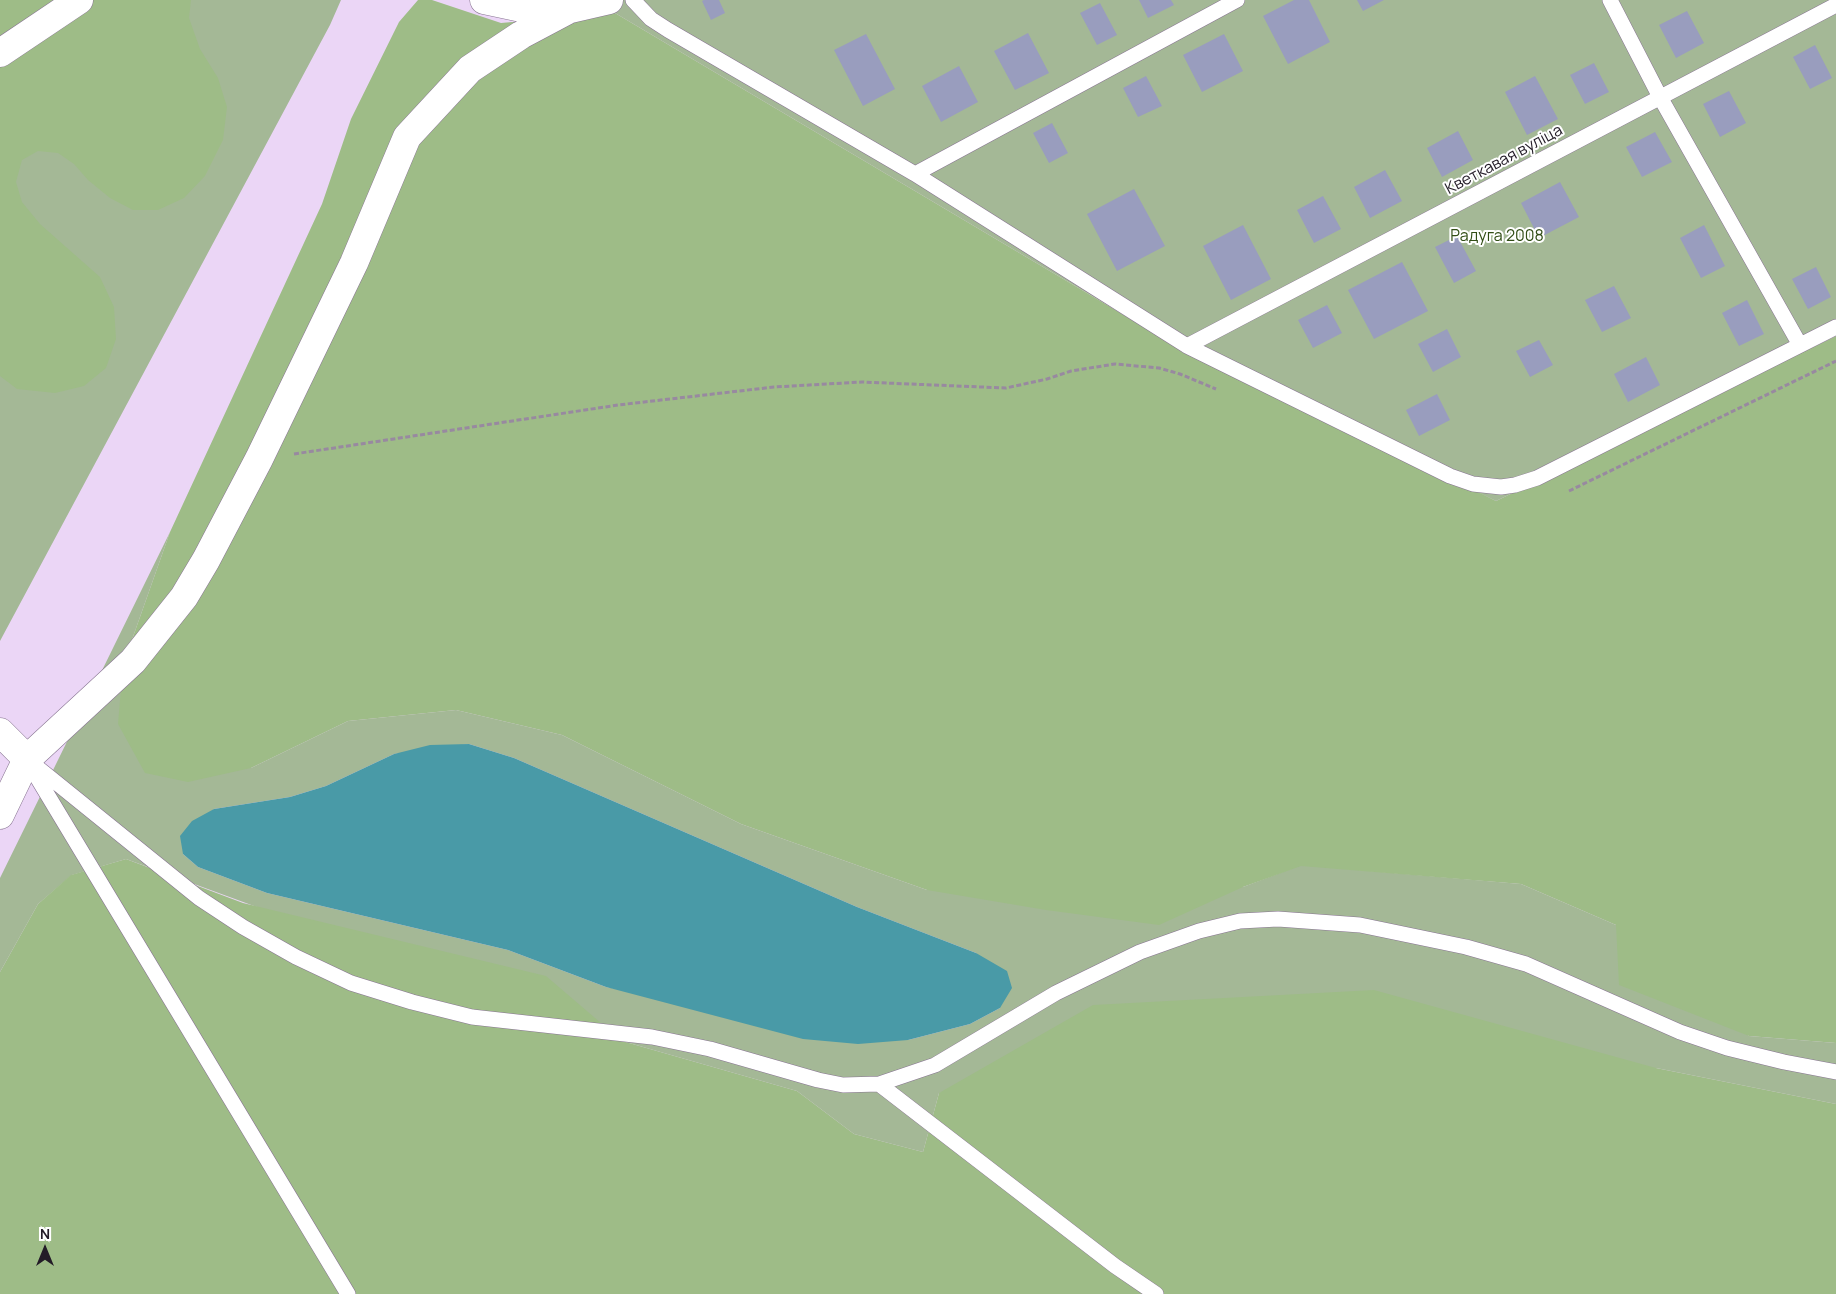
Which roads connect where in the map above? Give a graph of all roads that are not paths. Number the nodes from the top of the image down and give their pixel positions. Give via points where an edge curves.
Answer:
1 (79, 0) edge
2 (484, 0) edge
3 (609, 0) edge
4 (633, 0) edge
5 (1238, 0) edge
6 (1610, 0) edge
7 (1836, 5) edge
8 (570, 9) junction
9 (0, 53) edge
10 (1660, 97) junction
11 (915, 174) junction
12 (1836, 327) edge
13 (1800, 345) junction
14 (1187, 346) junction
15 (0, 732) edge
16 (26, 759) junction
17 (0, 815) edge
18 (1836, 1072) edge
19 (879, 1084) junction
20 (348, 1294) edge
21 (1156, 1294) edge

1 - 9 street
2 - 8 street via 532,10
3 - 8 street
4 - 11 lane via 651,19 668,30
5 - 11 lane
6 - 10 lane
7 - 10 lane, Кветкавая вуліца
8 - 16 street via 521,35 470,69 407,137 354,263 259,459 184,597 157,633 101,693
10 - 13 lane
10 - 14 lane, Кветкавая вуліца
11 - 14 lane
12 - 13 lane
13 - 14 lane via 1537,478 1501,487 1473,484 1450,476
15 - 16 street
16 - 17 street
16 - 19 lane via 199,898 281,949 351,983 472,1017 652,1037 710,1049 818,1080 843,1085
16 - 20 lane
18 - 19 lane via 1728,1048 1680,1032 1526,964 1466,947 1360,925 1278,918 1240,921 1199,931 1132,955 1056,993 947,1059 915,1074
19 - 21 lane

